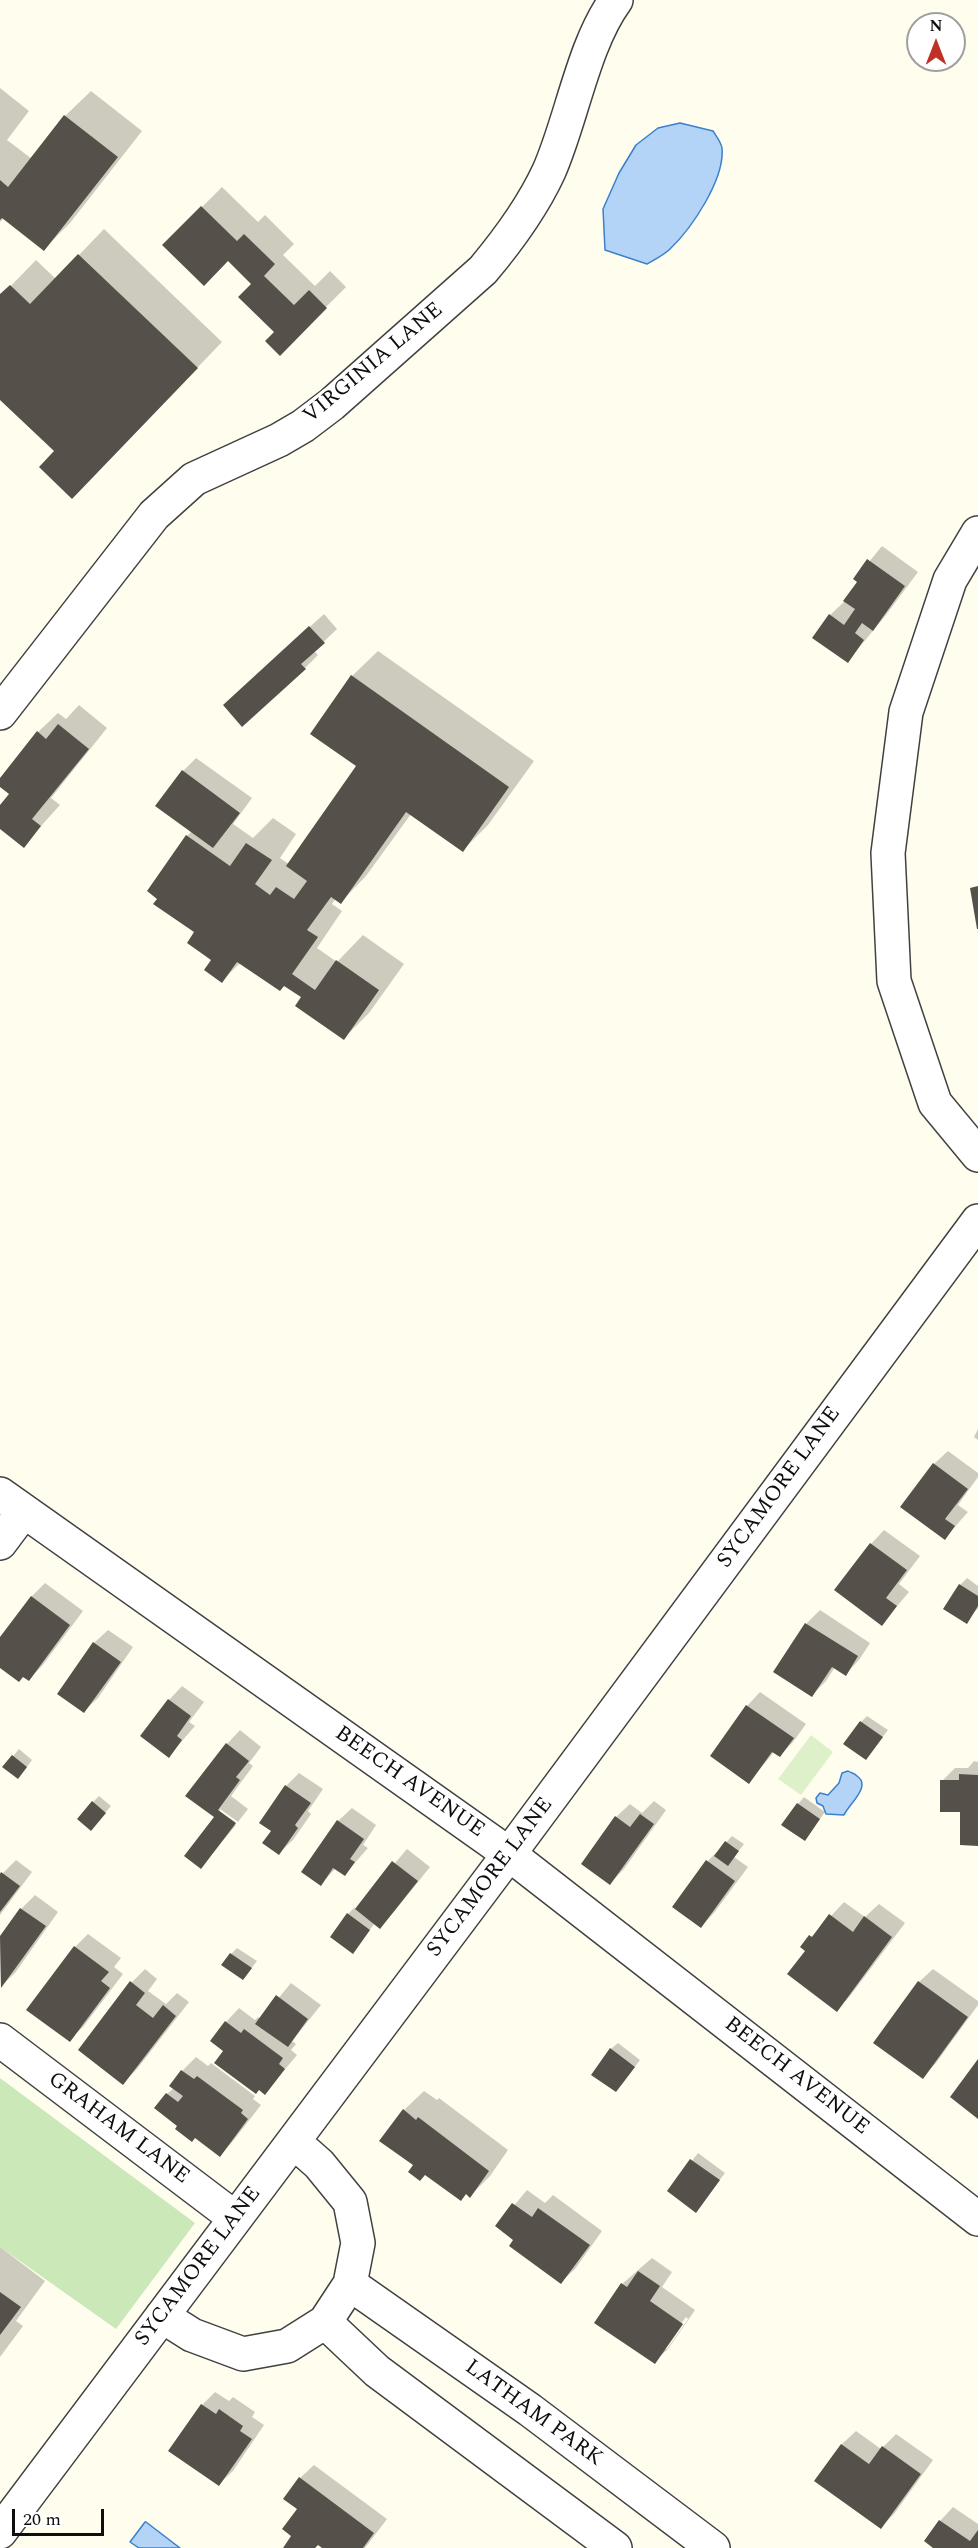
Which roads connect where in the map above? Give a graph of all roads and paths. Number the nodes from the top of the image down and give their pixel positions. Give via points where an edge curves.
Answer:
1 (616, 0) edge
2 (978, 533) edge
3 (0, 713) edge
4 (978, 1155) edge
5 (978, 1221) edge
6 (12, 1502) edge
7 (0, 1543) edge
8 (509, 1854) junction
9 (0, 2040) edge
10 (294, 2142) junction
11 (235, 2218) junction
12 (978, 2219) edge
13 (350, 2284) junction
14 (162, 2316) junction
15 (325, 2322) junction
16 (0, 2532) edge
17 (615, 2548) edge
18 (713, 2548) edge

1 - 3 street, VIRGINIA LANE via 602,22 549,170 524,218 483,270 332,404 279,440 194,479 180,490 154,515
2 - 4 street via 950,580 906,712 888,853 894,981 935,1103
5 - 8 street, SYCAMORE LANE
6 - 7 street
6 - 8 street, BEECH AVENUE
8 - 10 street, SYCAMORE LANE
8 - 12 street, BEECH AVENUE
9 - 11 street, GRAHAM LANE
10 - 11 street, SYCAMORE LANE
10 - 13 street via 319,2164 350,2202 358,2243
11 - 14 street, SYCAMORE LANE
13 - 15 street
13 - 18 street, LATHAM PARK via 530,2410
14 - 15 street via 192,2335 243,2354 287,2346
14 - 16 street, SYCAMORE LANE
15 - 17 street via 377,2371

